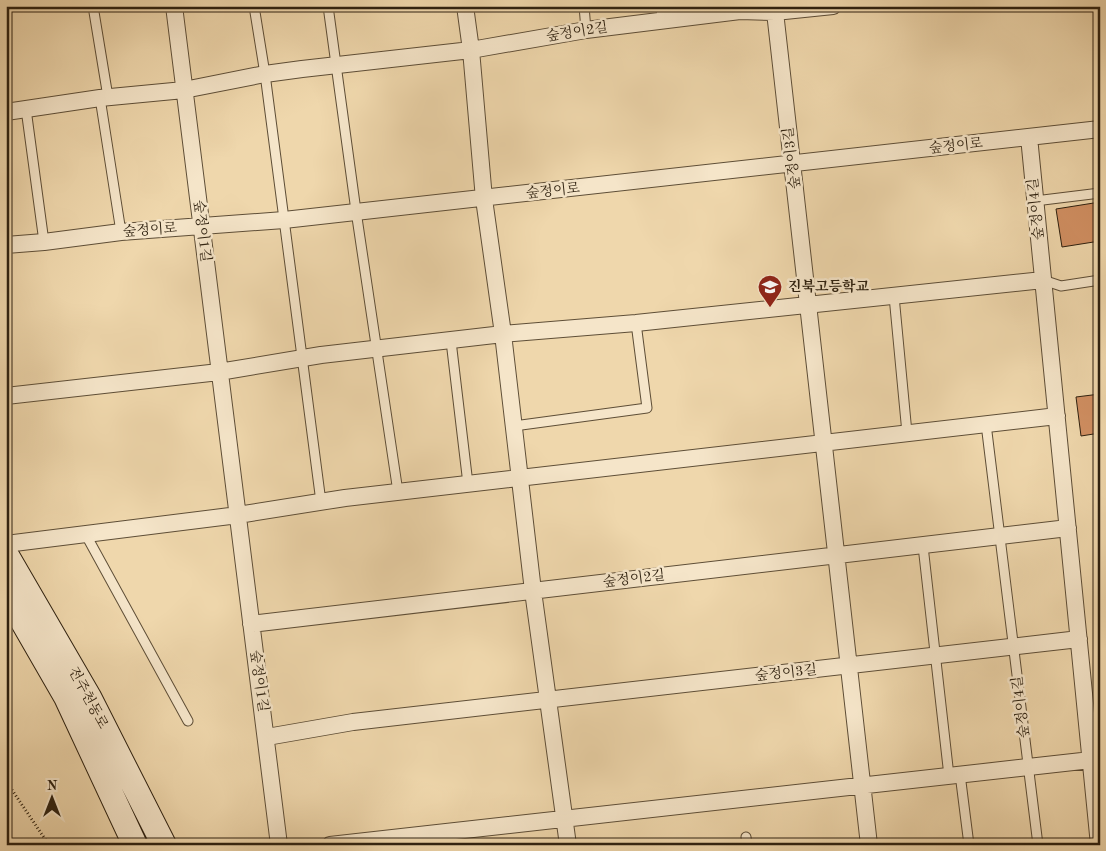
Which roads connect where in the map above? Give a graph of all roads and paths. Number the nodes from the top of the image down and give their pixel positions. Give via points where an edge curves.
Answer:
1 (93, 6) edge
2 (174, 6) edge
3 (254, 6) edge
4 (328, 6) edge
5 (465, 6) edge
6 (584, 6) edge
7 (833, 6) edge
8 (814, 7) edge
9 (740, 8) edge
10 (775, 12) junction
11 (661, 14) edge
12 (586, 30) junction
13 (471, 50) junction
14 (336, 64) junction
15 (265, 74) junction
16 (184, 90) junction
17 (104, 98) junction
18 (26, 108) junction
19 (6, 112) edge
20 (1100, 129) edge
21 (1029, 137) junction
22 (792, 164) junction
23 (1100, 193) edge
24 (484, 199) junction
25 (1035, 201) junction
26 (356, 211) junction
27 (284, 220) junction
28 (201, 227) junction
29 (120, 232) junction
30 (44, 242) junction
31 (6, 245) edge
32 (1043, 280) junction
33 (1100, 280) edge
34 (894, 296) junction
35 (808, 305) junction
36 (636, 323) junction
37 (503, 334) junction
38 (451, 342) junction
39 (376, 349) junction
40 (302, 358) junction
41 (219, 372) junction
42 (6, 396) edge
43 (1057, 416) junction
44 (986, 424) junction
45 (514, 426) junction
46 (908, 433) junction
47 (824, 443) junction
48 (520, 477) junction
49 (468, 484) junction
50 (398, 492) junction
51 (321, 502) junction
52 (238, 515) junction
53 (1068, 528) junction
54 (86, 534) junction
55 (1000, 536) junction
56 (6, 544) edge
57 (923, 546) junction
58 (6, 554) edge
59 (837, 556) junction
60 (532, 591) junction
61 (6, 593) edge
62 (251, 624) junction
63 (1079, 639) junction
64 (1014, 647) junction
65 (936, 656) junction
66 (849, 666) junction
67 (548, 700) junction
68 (188, 721) dead end
69 (267, 737) junction
70 (1091, 760) junction
71 (1028, 767) junction
72 (955, 775) junction
73 (6, 781) edge
74 (863, 785) junction
75 (565, 819) junction
76 (49, 845) edge
77 (135, 845) edge
78 (164, 845) edge
79 (280, 845) edge
80 (330, 845) edge
81 (568, 845) edge
82 (870, 845) edge
83 (968, 845) edge
84 (1038, 845) edge
85 (1099, 845) edge

1 - 17 lane
2 - 16 street, 숲정이1길
3 - 15 lane
4 - 14 lane
5 - 13 street
6 - 12 lane
7 - 8 street, 숲정이2길
8 - 10 street, 숲정이2길
9 - 10 street, 숲정이2길
9 - 11 street, 숲정이2길
10 - 22 street, 숲정이3길
11 - 12 street, 숲정이2길
12 - 13 street, 숲정이2길
13 - 14 street, 숲정이2길
13 - 24 street
14 - 15 street, 숲정이2길
14 - 26 lane
15 - 16 street
15 - 27 lane
16 - 17 street
16 - 28 street, 숲정이1길
17 - 18 street
17 - 29 lane
18 - 19 street
18 - 30 lane
20 - 21 street, 숲정이로
21 - 22 street, 숲정이로
21 - 25 street, 숲정이4길
22 - 24 street, 숲정이로
22 - 35 street, 숲정이3길
23 - 25 lane
24 - 26 street, 숲정이로
24 - 37 street
25 - 32 street, 숲정이4길
26 - 27 street, 숲정이로
26 - 39 lane
27 - 28 street, 숲정이로
27 - 40 lane
28 - 29 street, 숲정이로
28 - 41 street, 숲정이1길
29 - 30 street, 숲정이로
30 - 31 street, 숲정이로
32 - 33 lane via 1061,286
32 - 34 street
32 - 43 street, 숲정이4길
34 - 35 street
34 - 46 lane
35 - 36 street
35 - 47 street, 숲정이3길
36 - 37 street
36 - 45 lane via 647,408
37 - 38 street
37 - 45 street
38 - 39 street
38 - 49 lane
39 - 40 street
39 - 50 lane
40 - 41 street
40 - 51 lane
41 - 42 street
41 - 52 street, 숲정이1길
43 - 44 street
43 - 53 street, 숲정이4길
44 - 46 street
44 - 55 lane, 숲정이4길
45 - 48 street
46 - 47 street
47 - 48 street
47 - 59 street, 숲정이3길
48 - 49 street
48 - 60 street
49 - 50 street
50 - 51 street
51 - 52 street
52 - 54 street
52 - 62 street, 숲정이1길
53 - 55 street
53 - 63 street, 숲정이4길
54 - 56 street
54 - 68 lane
55 - 57 street
55 - 64 lane, 숲정이4길
57 - 59 street
57 - 65 lane
58 - 78 street, 전주천동로 via 89,697
59 - 60 street, 숲정이2길
59 - 66 street, 숲정이3길
60 - 62 street, 숲정이2길
60 - 67 street
61 - 77 street, 전주천동로 via 66,697
62 - 69 street, 숲정이1길
63 - 64 street
63 - 70 street, 숲정이4길
64 - 65 street, 숲정이3길
64 - 71 lane, 숲정이4길
65 - 66 street, 숲정이3길
65 - 72 lane
66 - 67 street, 숲정이3길
66 - 74 street, 숲정이3길
67 - 69 street via 353,722
67 - 75 street
69 - 79 street, 숲정이1길
70 - 71 street
70 - 85 street, 숲정이4길
71 - 72 street
71 - 84 lane, 숲정이4길
72 - 74 street
72 - 83 lane
73 - 76 path
74 - 75 street
74 - 82 street, 숲정이3길
75 - 80 street
75 - 81 street

